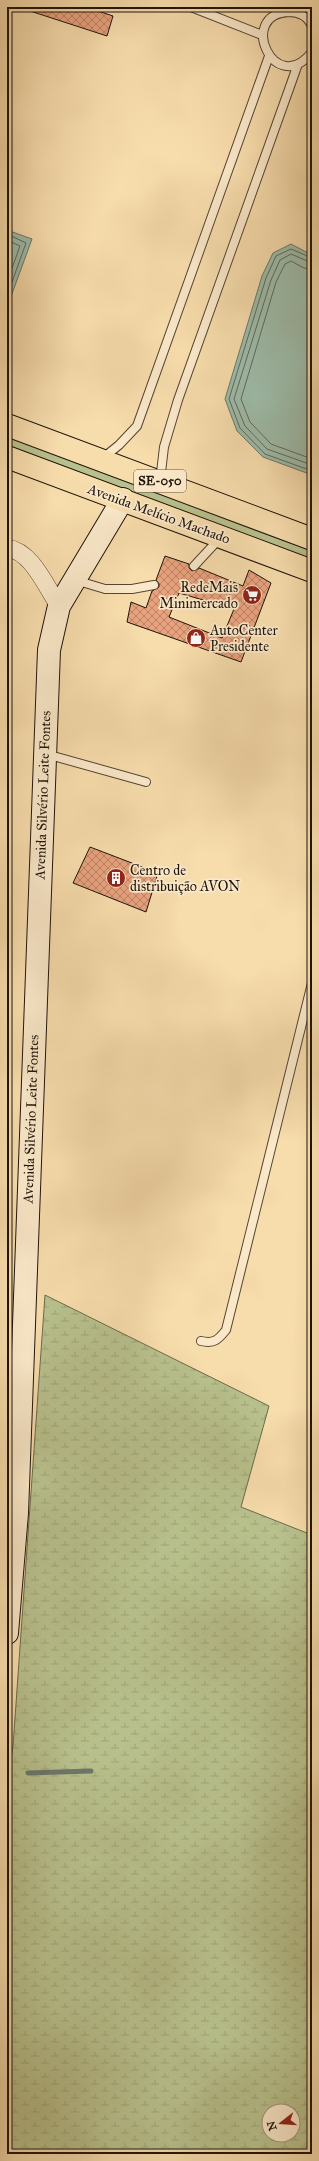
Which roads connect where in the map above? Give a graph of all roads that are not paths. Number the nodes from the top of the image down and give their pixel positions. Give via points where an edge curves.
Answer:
1 (191, 7) edge
2 (275, 7) edge
3 (295, 10) edge
4 (272, 18) junction
5 (312, 26) edge
6 (262, 35) junction
7 (269, 56) junction
8 (310, 57) edge
9 (298, 64) junction
10 (7, 425) edge
11 (7, 458) edge
12 (101, 460) junction
13 (7, 467) edge
14 (62, 479) junction
15 (160, 481) junction
16 (123, 499) junction
17 (221, 537) junction
18 (312, 539) edge
19 (7, 548) edge
20 (194, 566) dead end
21 (312, 571) edge
22 (74, 580) junction
23 (154, 585) dead end
24 (59, 606) junction
25 (44, 754) junction
26 (146, 782) dead end
27 (312, 982) edge
28 (201, 1341) dead end
29 (7, 1633) edge

1 - 6 lane
2 - 4 lane
3 - 4 lane
3 - 5 lane
4 - 6 lane
6 - 7 lane
7 - 9 lane via 278,63 288,66
7 - 12 lane via 137,426 120,445
8 - 9 lane
9 - 15 lane via 178,400 164,447
10 - 12 main road, SE-050
11 - 14 main road, Avenida Melício Machado / SE-050
12 - 15 main road, SE-050
13 - 14 street
14 - 16 main road, Avenida Melício Machado / SE-050
15 - 18 main road, SE-050
16 - 17 main road, Avenida Melício Machado / SE-050
16 - 22 main road, Avenida Silvério Leite Fontes
17 - 20 lane
17 - 21 main road, Avenida Melício Machado / SE-050
19 - 24 street via 13,549 30,561
22 - 23 lane via 105,589 132,589
22 - 24 main road, Avenida Silvério Leite Fontes
24 - 25 main road, Avenida Silvério Leite Fontes via 49,650
25 - 26 lane
25 - 29 main road, Avenida Silvério Leite Fontes via 17,1513
27 - 28 lane via 226,1330 218,1341

